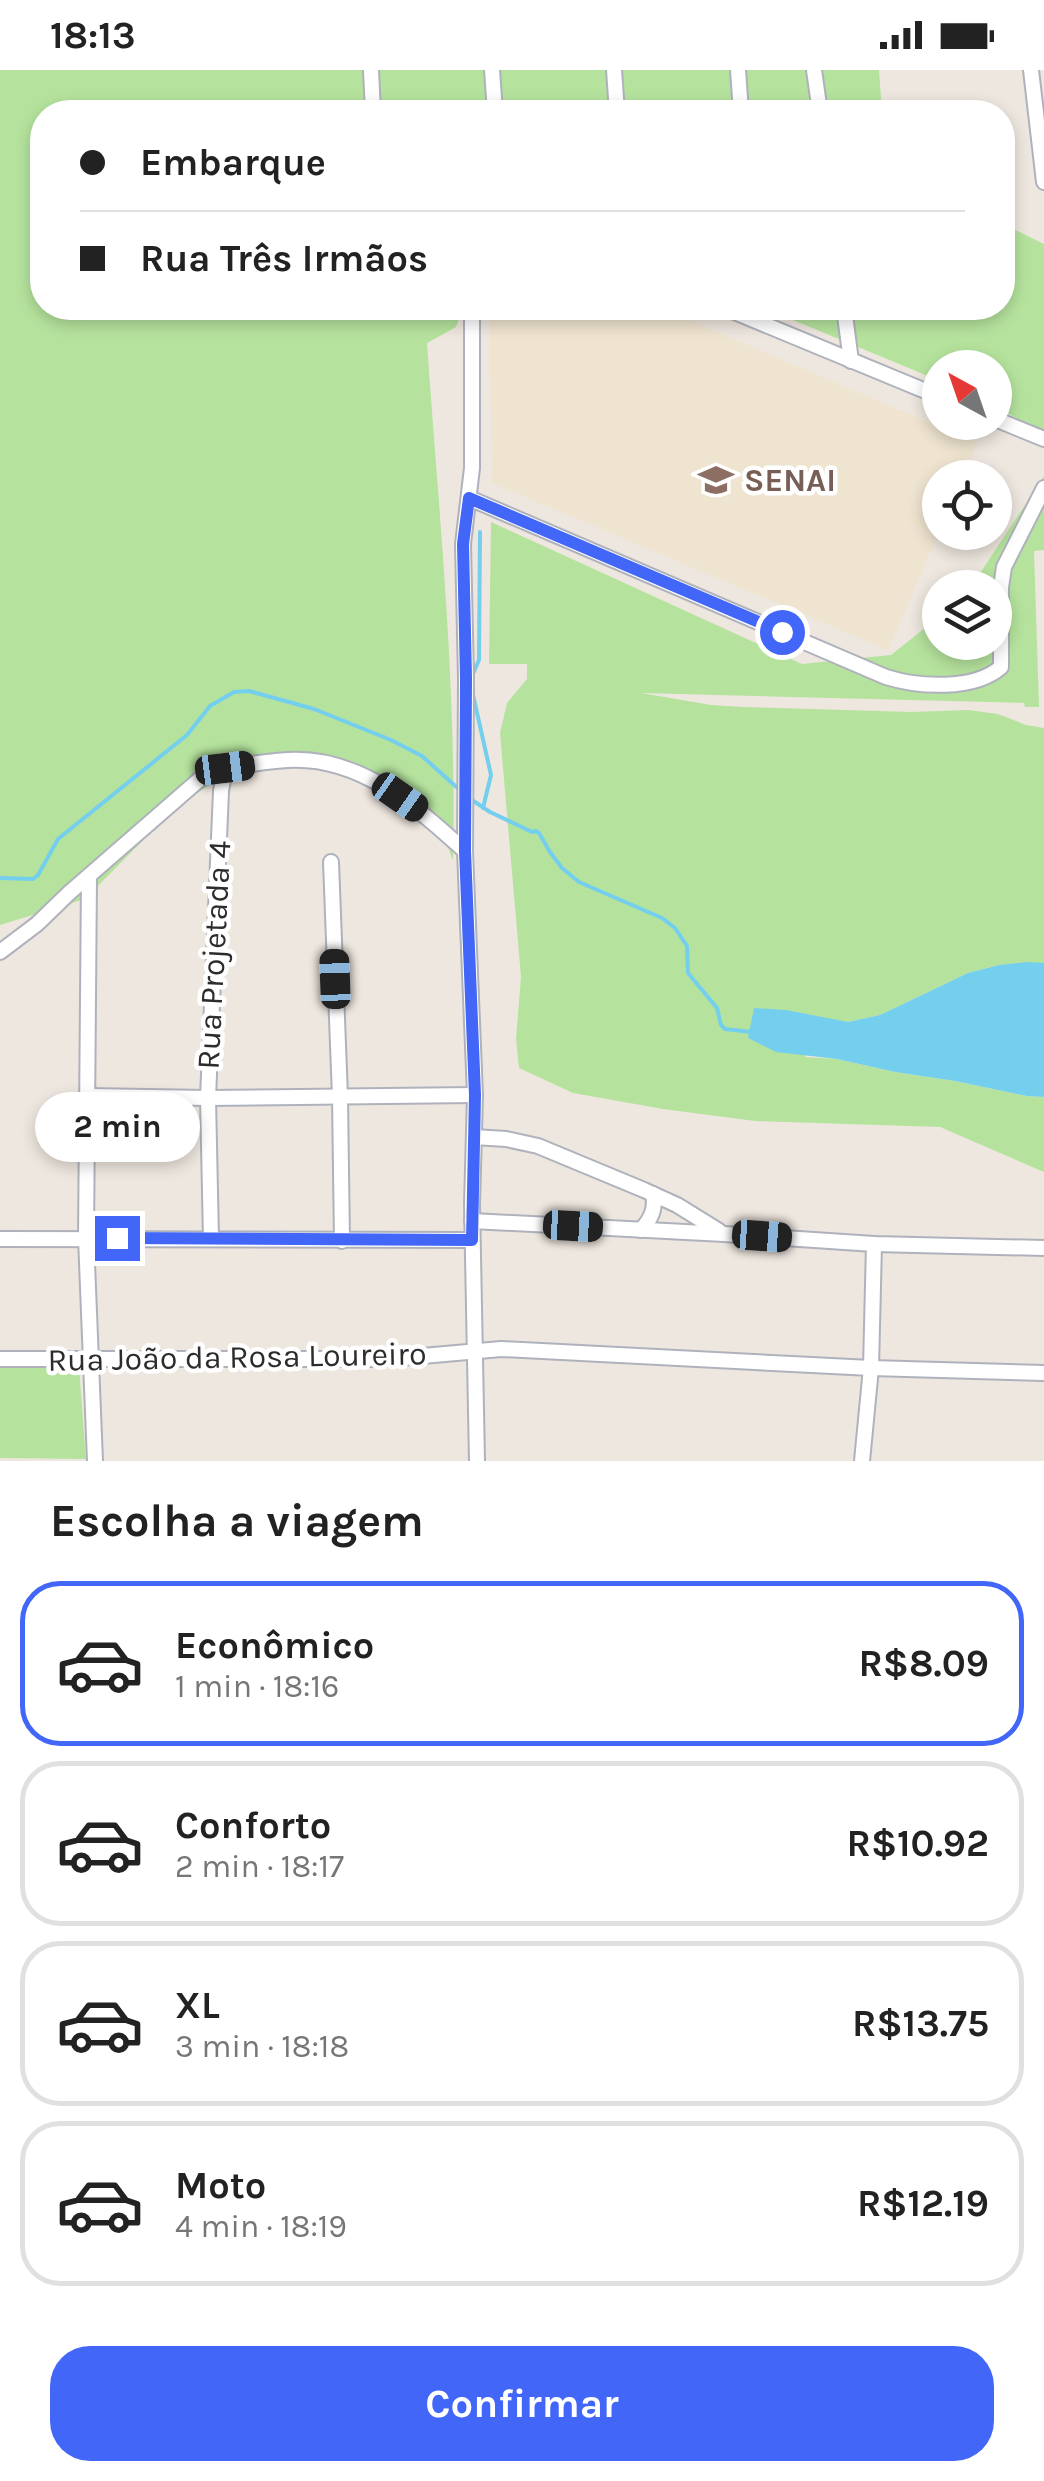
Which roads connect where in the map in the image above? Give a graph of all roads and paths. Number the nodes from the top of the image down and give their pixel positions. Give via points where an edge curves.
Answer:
1 (370, 70) edge
2 (492, 70) edge
3 (614, 70) edge
4 (738, 70) edge
5 (814, 70) edge
6 (1031, 70) edge
7 (372, 100) edge
8 (494, 100) edge
9 (616, 100) edge
10 (740, 100) edge
11 (818, 100) edge
12 (1044, 182) edge
13 (472, 320) edge
14 (766, 320) edge
15 (846, 320) edge
16 (851, 361) junction
17 (922, 390) edge
18 (1012, 427) edge
19 (1044, 439) edge
20 (1044, 488) edge
21 (469, 498) junction
22 (225, 768) junction
23 (465, 851) junction
24 (330, 862) dead end
25 (89, 878) junction
26 (0, 952) edge
27 (475, 1095) junction
28 (86, 1096) junction
29 (340, 1097) junction
30 (208, 1098) junction
31 (474, 1137) junction
32 (653, 1194) junction
33 (472, 1221) junction
34 (640, 1230) junction
35 (724, 1234) junction
36 (86, 1238) junction
37 (210, 1239) junction
38 (0, 1240) edge
39 (472, 1240) junction
40 (342, 1241) junction
41 (874, 1244) junction
42 (1044, 1248) edge
43 (474, 1352) junction
44 (0, 1359) edge
45 (91, 1359) junction
46 (871, 1368) junction
47 (1044, 1372) edge
48 (95, 1461) edge
49 (476, 1461) edge
50 (862, 1461) edge

1 - 7 street
2 - 8 street
3 - 9 street
4 - 10 street
5 - 11 street
6 - 12 street
13 - 21 street
14 - 16 street
15 - 16 street
16 - 17 street
18 - 19 street
20 - 21 street via 1004,567 1001,667 977,680 924,685 886,678
21 - 23 street via 463,544
22 - 23 street via 290,759 348,768 414,806
22 - 25 street via 200,779
22 - 30 street, Rua Projetada 4
23 - 27 street
24 - 29 street
25 - 26 street
25 - 28 street
27 - 29 street
27 - 31 street
28 - 30 street
28 - 36 street
29 - 30 street
29 - 40 street
30 - 37 street, Rua Projetada 4
31 - 32 street via 538,1146
31 - 33 street
32 - 34 street via 652,1214
32 - 35 street
33 - 34 street
33 - 39 street
34 - 35 street
35 - 41 street
36 - 37 street
36 - 38 street
36 - 45 street
37 - 40 street
39 - 40 street
39 - 43 street
41 - 42 street
41 - 46 street
43 - 45 street, Rua João da Rosa Loureiro via 389,1359
43 - 46 street, Rua João da Rosa Loureiro
43 - 49 street
44 - 45 street, Rua João da Rosa Loureiro
45 - 48 street
46 - 47 street, Rua João da Rosa Loureiro
46 - 50 street

